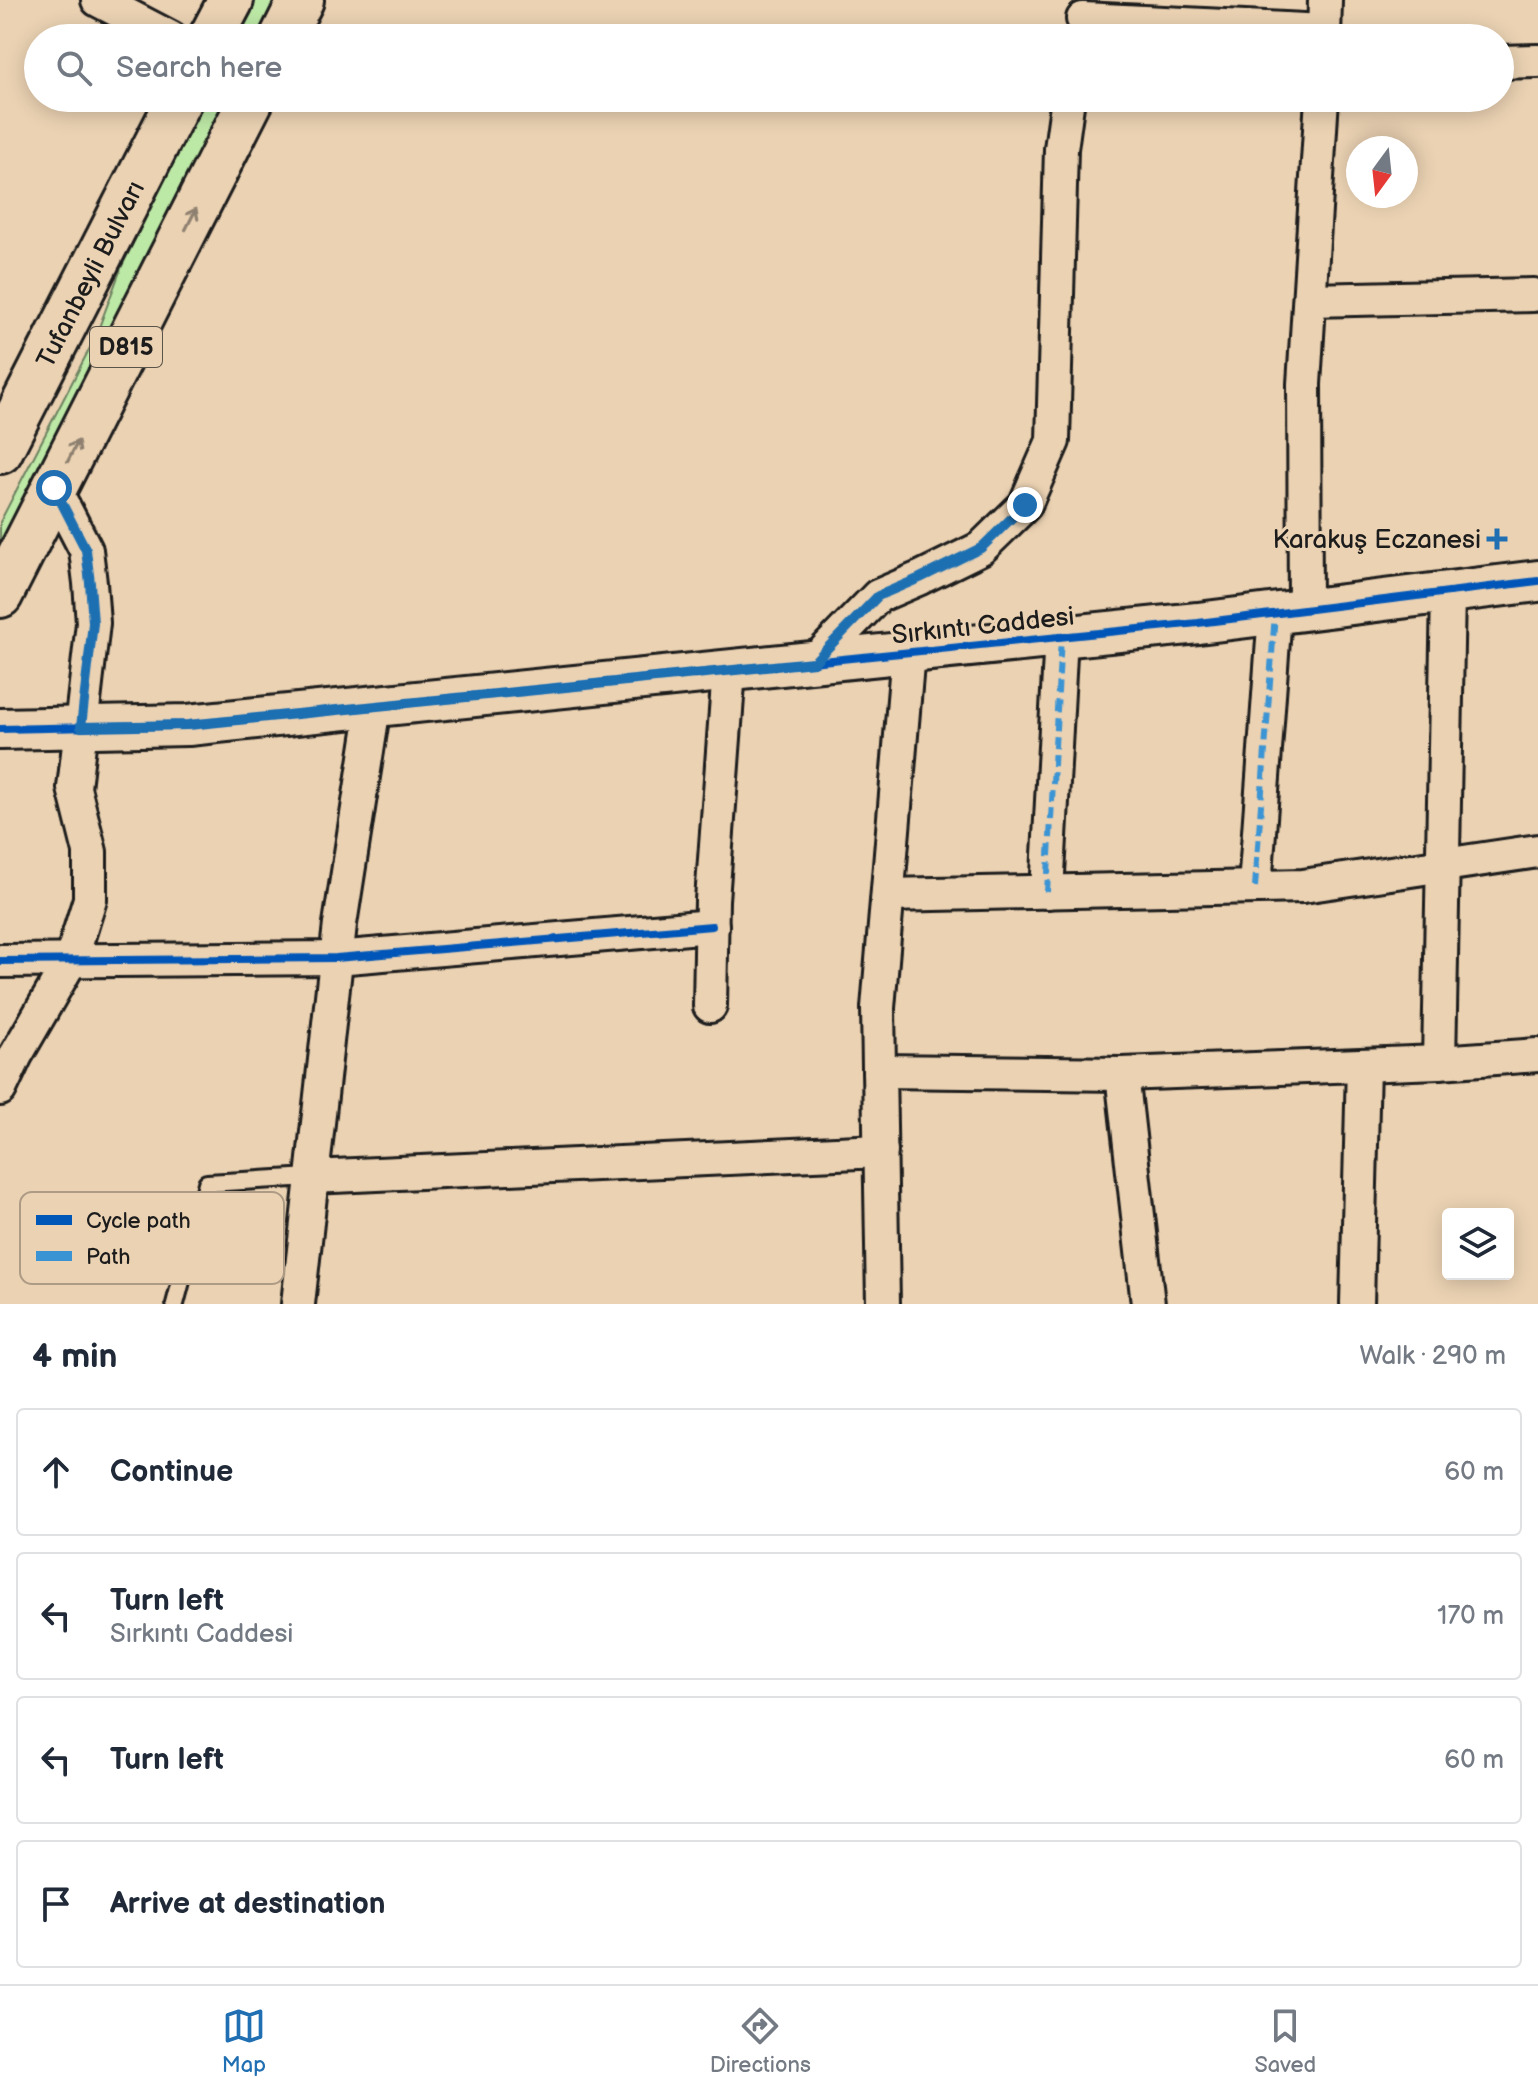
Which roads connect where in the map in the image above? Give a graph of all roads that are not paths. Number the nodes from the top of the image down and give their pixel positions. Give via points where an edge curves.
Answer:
1 (98, 0) edge
2 (231, 0) edge
3 (301, 0) edge
4 (1083, 19) edge
5 (1324, 23) edge
6 (144, 24) edge
7 (218, 24) edge
8 (289, 24) edge
9 (1538, 61) edge
10 (1514, 62) edge
11 (173, 112) edge
12 (245, 112) edge
13 (1066, 112) edge
14 (1321, 112) edge
15 (1533, 295) dead end
16 (1310, 300) junction
17 (0, 451) edge
18 (54, 488) junction
19 (1538, 581) edge
20 (1448, 592) junction
21 (0, 595) edge
22 (1290, 611) junction
23 (1061, 637) junction
24 (908, 652) junction
25 (814, 662) junction
26 (729, 670) junction
27 (374, 706) junction
28 (81, 727) junction
29 (0, 729) edge
30 (1538, 851) edge
31 (1444, 865) junction
32 (1255, 887) junction
33 (1047, 892) junction
34 (888, 895) junction
35 (712, 926) junction
36 (336, 958) junction
37 (71, 960) junction
38 (0, 961) edge
39 (710, 1006) dead end
40 (1538, 1055) edge
41 (1439, 1062) junction
42 (1363, 1065) junction
43 (879, 1071) junction
44 (1122, 1074) junction
45 (0, 1089) edge
46 (881, 1151) junction
47 (312, 1177) junction
48 (205, 1192) edge
49 (180, 1284) edge
50 (175, 1304) edge
51 (298, 1304) edge
52 (883, 1304) edge
53 (1148, 1304) edge
54 (1357, 1304) edge

1 - 6 street
2 - 7 highway
3 - 8 highway
4 - 5 street
9 - 10 street
11 - 17 highway, Tufanbeyli Bulvarı / D815
18 -> 12 highway, D815
13 - 25 street via 1053,441 1031,493 981,548 878,596
14 - 16 street
15 - 16 street
16 - 22 street
18 - 21 highway, D815
18 - 28 street via 86,550 90,583 93,623
19 - 20 street, Sırkıntı Caddesi
20 - 22 street, Sırkıntı Caddesi
20 - 31 street
22 - 23 street, Sırkıntı Caddesi
22 - 32 street
23 - 24 street, Sırkıntı Caddesi
23 - 33 street
24 - 25 street, Sırkıntı Caddesi
24 - 34 street
25 - 26 street, Sırkıntı Caddesi
26 - 27 street, Sırkıntı Caddesi
26 - 35 street
27 - 28 street, Sırkıntı Caddesi via 188,725
27 - 36 street
28 - 29 street, Sırkıntı Caddesi
28 - 37 street via 74,788 90,852 90,899
30 - 31 street
31 - 32 street via 1303,886
31 - 41 street
32 - 33 street
33 - 34 street
34 - 43 street via 878,1008
35 - 36 street
35 - 39 street
36 - 37 street
36 - 47 street
37 - 38 street
37 - 45 street
40 - 41 street
41 - 42 street
42 - 44 street
42 - 54 street
43 - 44 street
43 - 46 street
44 - 53 street
46 - 47 street
46 - 52 street
47 - 48 lane via 207,1183
47 - 51 street
49 - 50 lane

